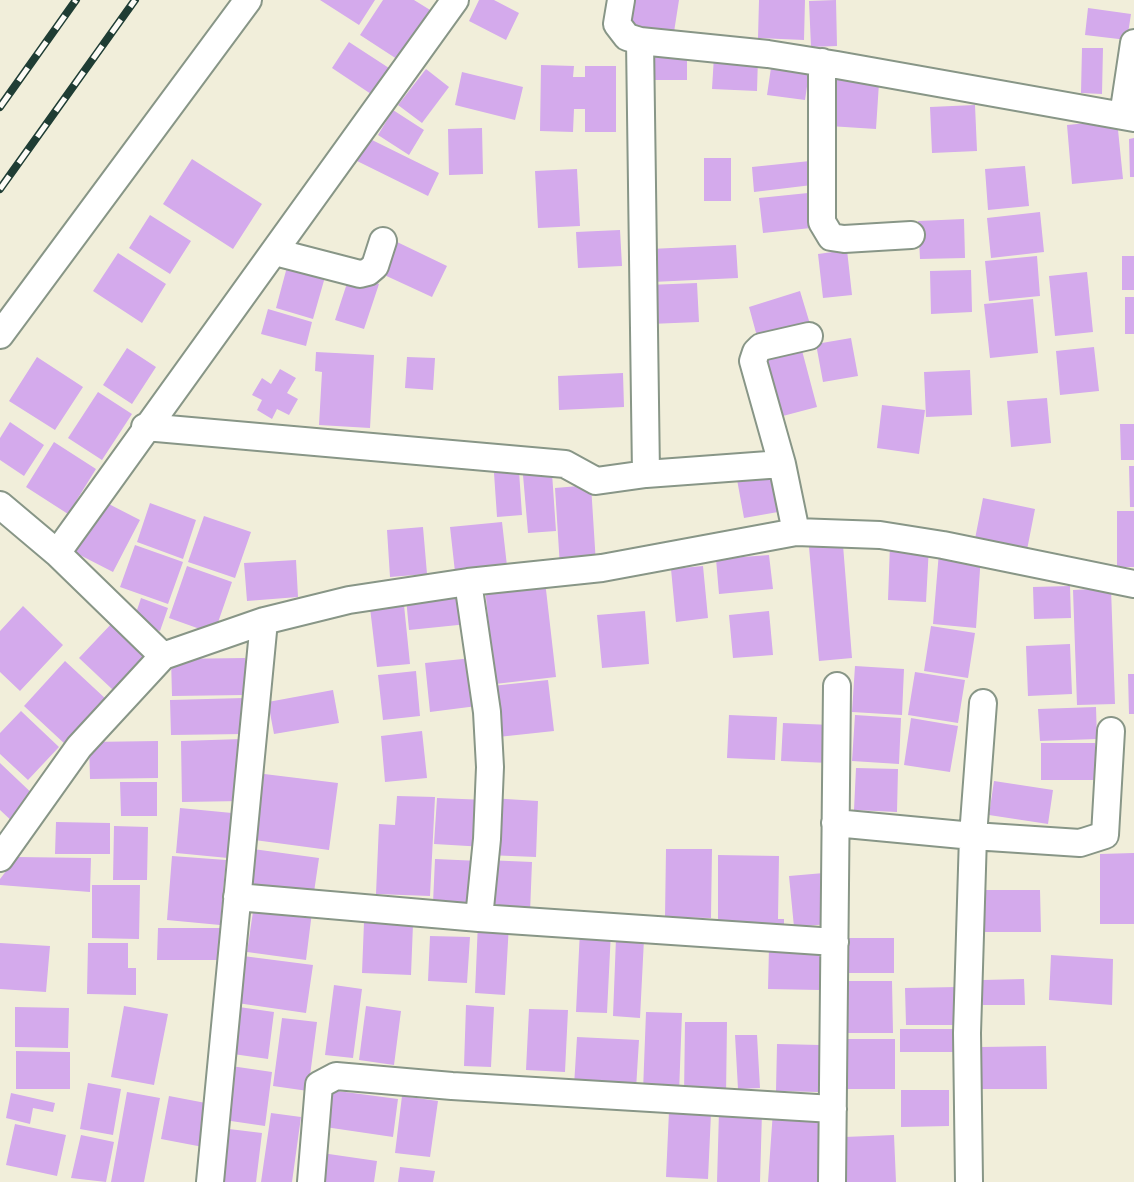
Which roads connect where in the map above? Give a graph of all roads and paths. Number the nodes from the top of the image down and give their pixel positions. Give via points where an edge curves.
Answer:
1 (248, 0) edge
2 (455, 0) edge
3 (621, 0) edge
4 (639, 41) junction
5 (1134, 43) edge
6 (822, 62) junction
7 (1129, 117) edge
8 (911, 236) dead end
9 (383, 241) dead end
10 (275, 252) junction
11 (0, 335) edge
12 (809, 336) dead end
13 (145, 427) junction
14 (782, 464) junction
15 (646, 474) junction
16 (0, 505) edge
17 (796, 533) junction
18 (57, 553) junction
19 (468, 582) junction
20 (1134, 584) edge
21 (264, 621) junction
22 (163, 656) junction
23 (837, 686) dead end
24 (982, 703) dead end
25 (1111, 731) dead end
26 (835, 823) junction
27 (973, 836) junction
28 (0, 858) edge
29 (237, 897) junction
30 (479, 918) junction
31 (835, 942) junction
32 (833, 1108) junction
33 (210, 1182) edge
34 (311, 1182) edge
35 (832, 1182) edge
36 (969, 1182) edge

1 - 11 street
2 - 10 street
3 - 4 street via 617,24 627,37
4 - 6 street
4 - 15 street
5 - 7 street
6 - 7 street
6 - 8 street via 822,222 831,237
9 - 10 street via 375,265 360,274
10 - 13 street
12 - 14 street via 761,347 753,361
13 - 15 street via 565,464 596,481
13 - 18 street
14 - 15 street
14 - 17 street
16 - 18 street
17 - 19 street via 602,568
17 - 20 street via 880,535
18 - 22 street
19 - 21 street via 349,600
19 - 30 street via 487,712 490,767
21 - 22 street
21 - 29 street
22 - 28 street via 79,747
23 - 26 street
24 - 27 street
25 - 27 street via 1105,835 1080,843
26 - 27 street
26 - 31 street
27 - 36 street via 967,1032
29 - 30 street
29 - 33 street
30 - 31 street
31 - 32 street
32 - 34 street via 336,1076 319,1085
32 - 35 street

